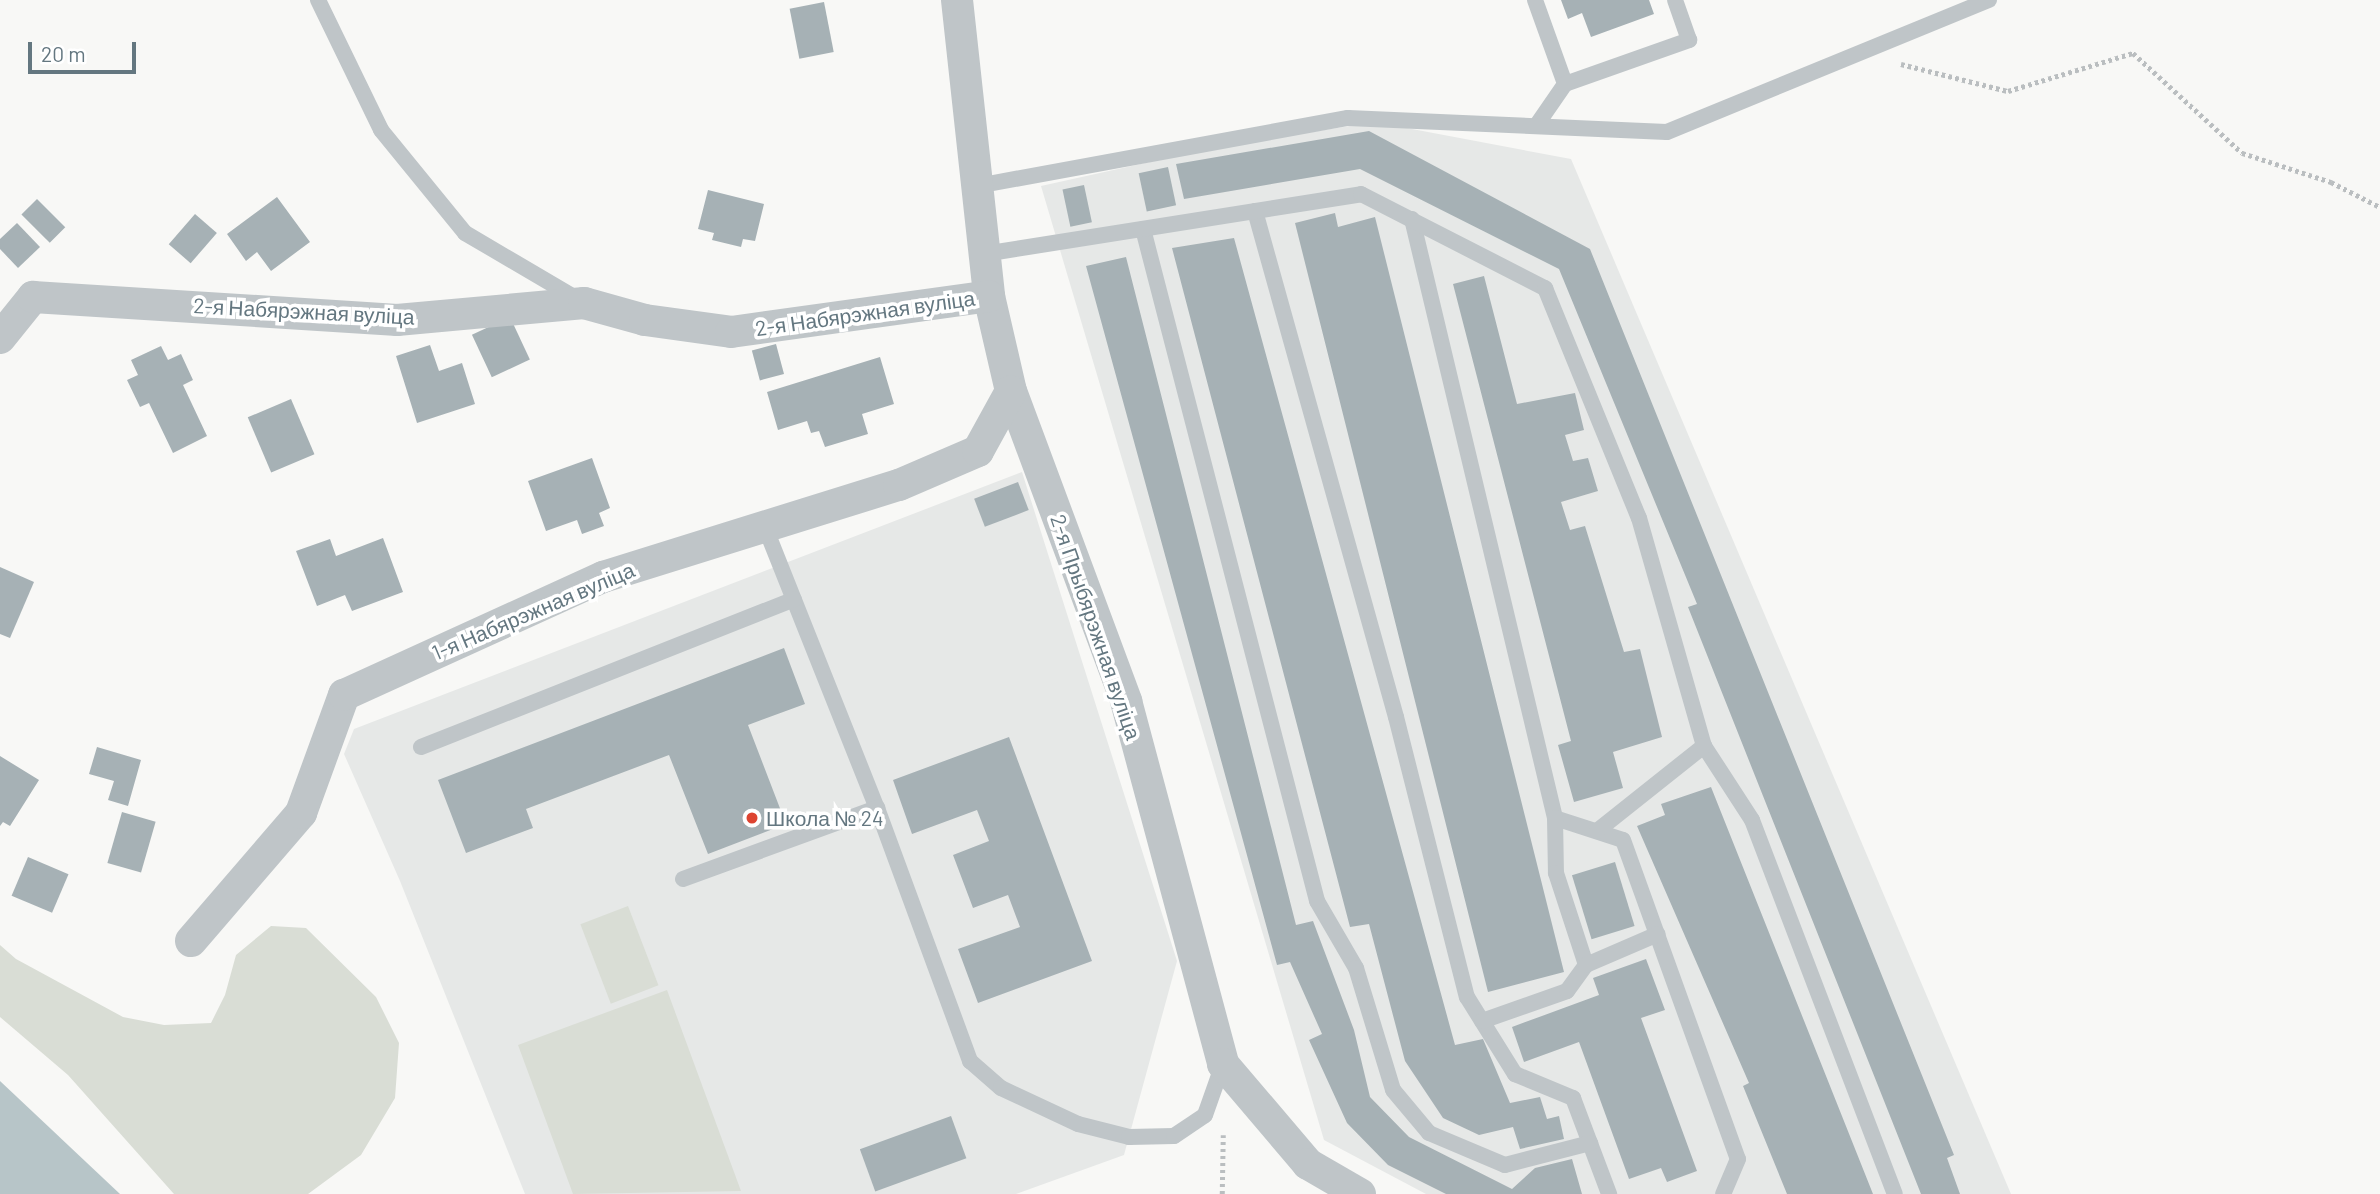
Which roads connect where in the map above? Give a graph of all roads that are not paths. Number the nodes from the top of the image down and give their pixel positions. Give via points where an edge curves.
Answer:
1 (318, 0) edge
2 (957, 0) edge
3 (1535, 0) edge
4 (1675, 0) edge
5 (1989, 0) edge
6 (1564, 84) junction
7 (1536, 126) junction
8 (977, 186) junction
9 (1255, 211) junction
10 (1412, 219) junction
11 (1143, 229) junction
12 (984, 254) junction
13 (989, 296) junction
14 (584, 303) junction
15 (0, 338) edge
16 (1011, 391) junction
17 (765, 527) junction
18 (794, 599) junction
19 (1704, 746) junction
20 (421, 747) dead end
21 (877, 808) junction
22 (1556, 818) junction
23 (1597, 831) junction
24 (683, 879) dead end
25 (1658, 934) junction
26 (191, 941) dead end
27 (1586, 965) junction
28 (1482, 1021) junction
29 (1223, 1064) junction
30 (1590, 1143) junction
31 (1360, 1194) edge
32 (1609, 1194) edge
33 (1723, 1194) edge
34 (1895, 1194) edge

1 - 14 lane via 381,130 465,233
2 - 8 street, 2-я Прыбярэжная вуліца
3 - 6 lane
4 - 6 lane via 1689,40
5 - 7 lane via 1667,132
6 - 7 lane
7 - 8 lane via 1348,118
8 - 12 street, 2-я Прыбярэжная вуліца
9 - 10 lane via 1361,194
9 - 11 lane
9 - 28 lane via 1396,717 1467,997
10 - 19 lane via 1545,288 1639,518
10 - 22 lane
11 - 12 lane
11 - 30 lane via 1317,901 1356,968 1393,1090 1429,1133 1505,1164
12 - 13 street, 2-я Прыбярэжная вуліца
13 - 14 street, 2-я Набярэжная вуліца via 731,332 645,320
13 - 16 street, 2-я Прыбярэжная вуліца
14 - 15 street, 2-я Набярэжная вуліца via 397,320 33,297
16 - 17 street, 1-я Набярэжная вуліца via 978,452 900,485
16 - 29 street, 2-я Прыбярэжная вуліца via 1126,701
17 - 18 lane
17 - 26 street, 1-я Набярэжная вуліца via 603,577 344,695 301,813
18 - 20 lane
18 - 21 lane
19 - 23 lane
19 - 34 lane via 1752,820
21 - 24 lane
21 - 29 lane via 970,1061 1001,1088 1078,1124 1129,1137 1174,1136 1205,1115
22 - 23 lane
22 - 27 lane via 1556,873
23 - 25 lane via 1623,839
25 - 27 lane
25 - 33 lane via 1738,1159
27 - 28 lane via 1567,991
28 - 30 lane via 1515,1074 1573,1098
29 - 31 street, 2-я Прыбярэжная вуліца via 1308,1164
30 - 32 lane

